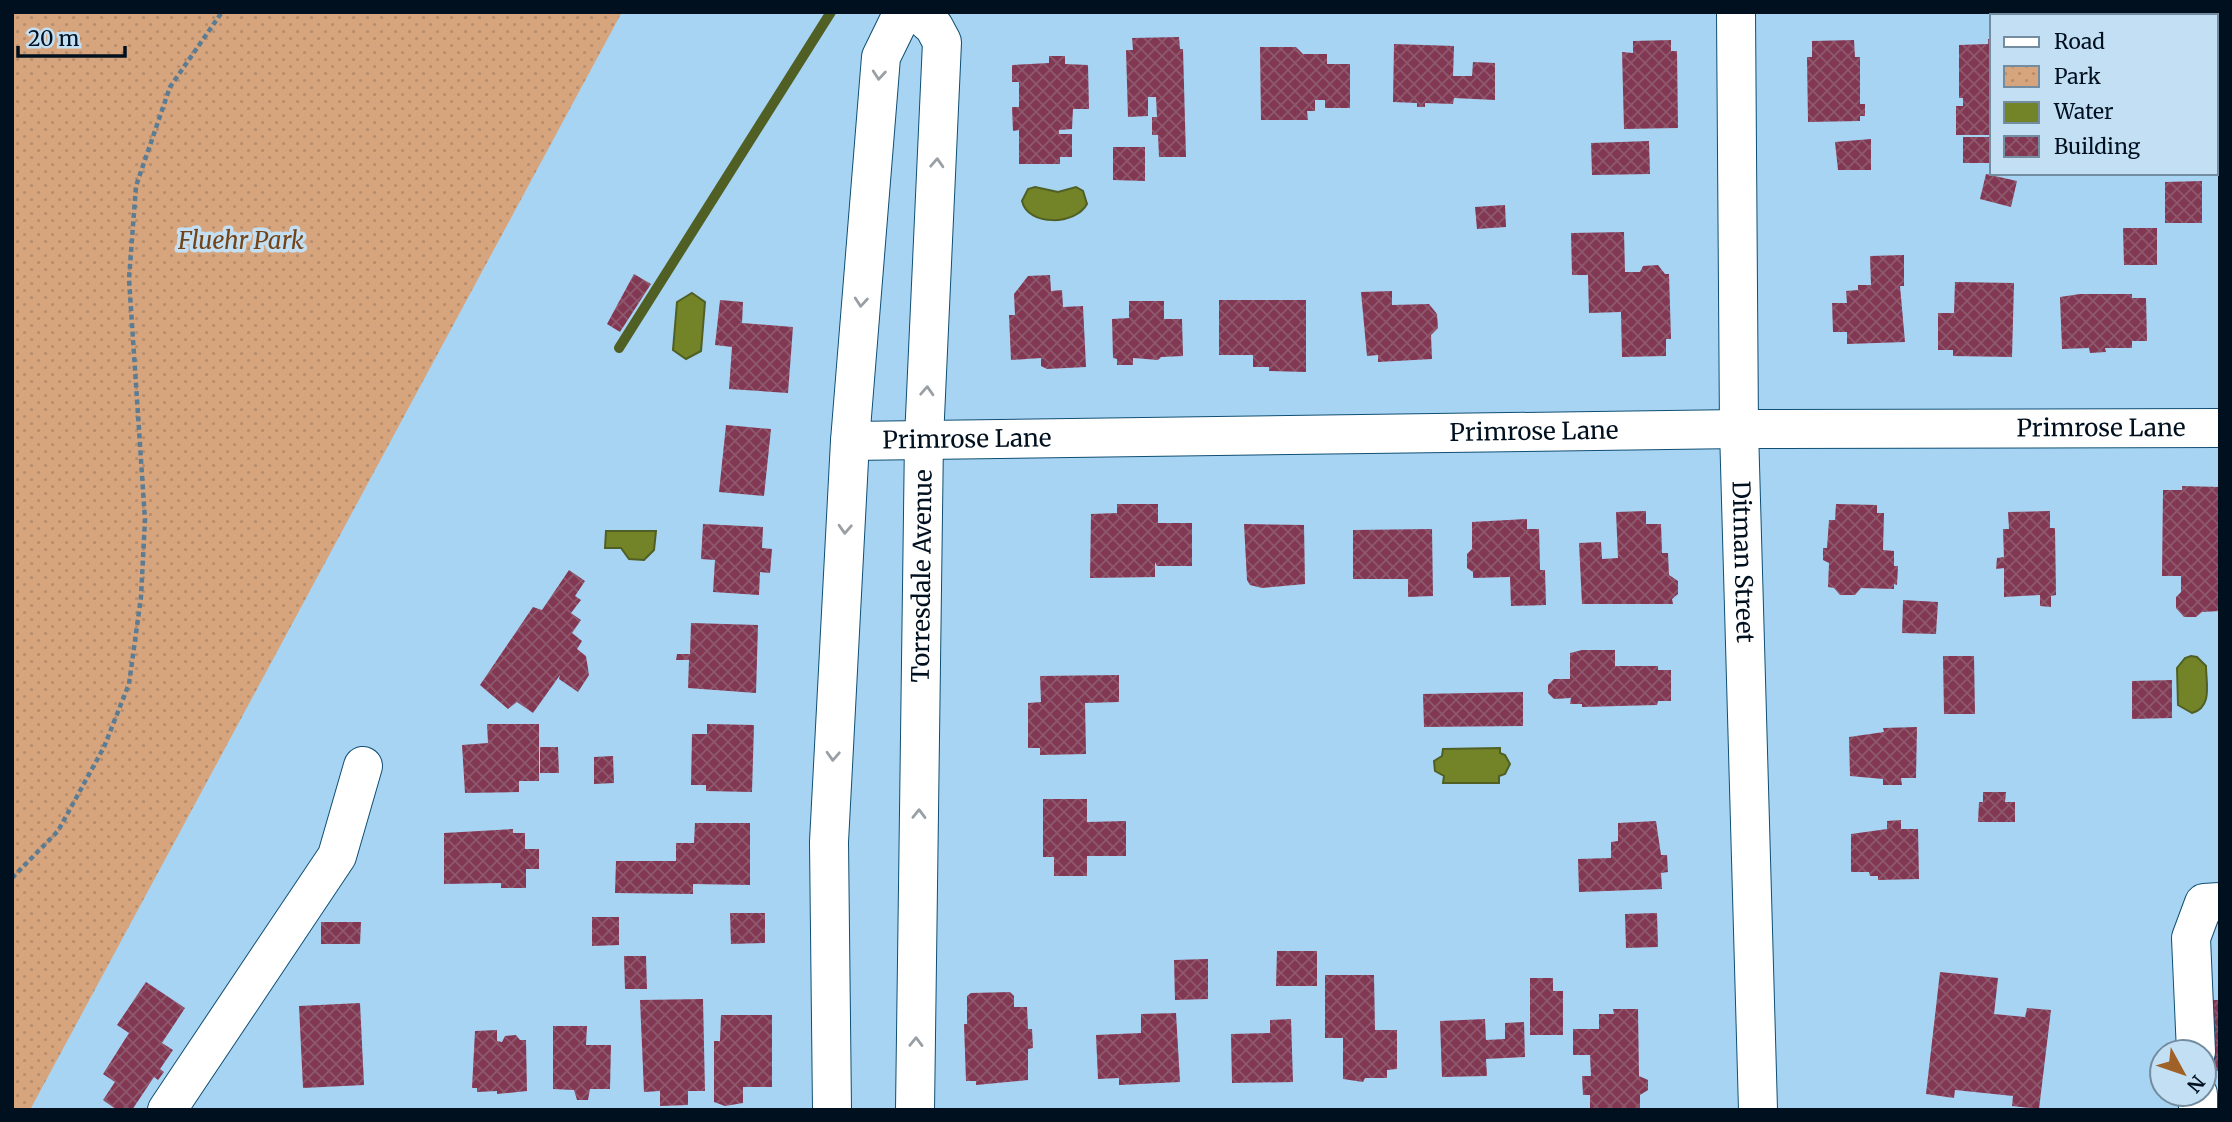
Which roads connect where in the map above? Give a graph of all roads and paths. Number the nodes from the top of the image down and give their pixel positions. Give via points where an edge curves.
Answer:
1 (222, 12) edge
2 (903, 12) edge
3 (917, 12) edge
4 (1736, 12) edge
5 (2220, 428) edge
6 (1739, 429) junction
7 (924, 439) junction
8 (850, 440) junction
9 (363, 766) dead end
10 (12, 878) edge
11 (2220, 902) edge
12 (2195, 1038) edge
13 (167, 1110) edge
14 (831, 1110) edge
15 (915, 1110) edge
16 (1758, 1110) edge

1 - 10 path via 170,87 136,186 129,279 145,520 129,684 104,747 58,831
2 -> 8 street via 881,57
7 -> 3 street, Torresdale Avenue via 942,41
4 - 6 street, Ditman Street
5 - 6 street, Primrose Lane
6 - 7 street, Primrose Lane
6 - 16 street, Ditman Street
7 - 8 street, Primrose Lane
15 -> 7 street, Torresdale Avenue
8 -> 14 street via 829,842
9 - 13 street via 337,856
11 - 12 street via 2204,903 2191,938

